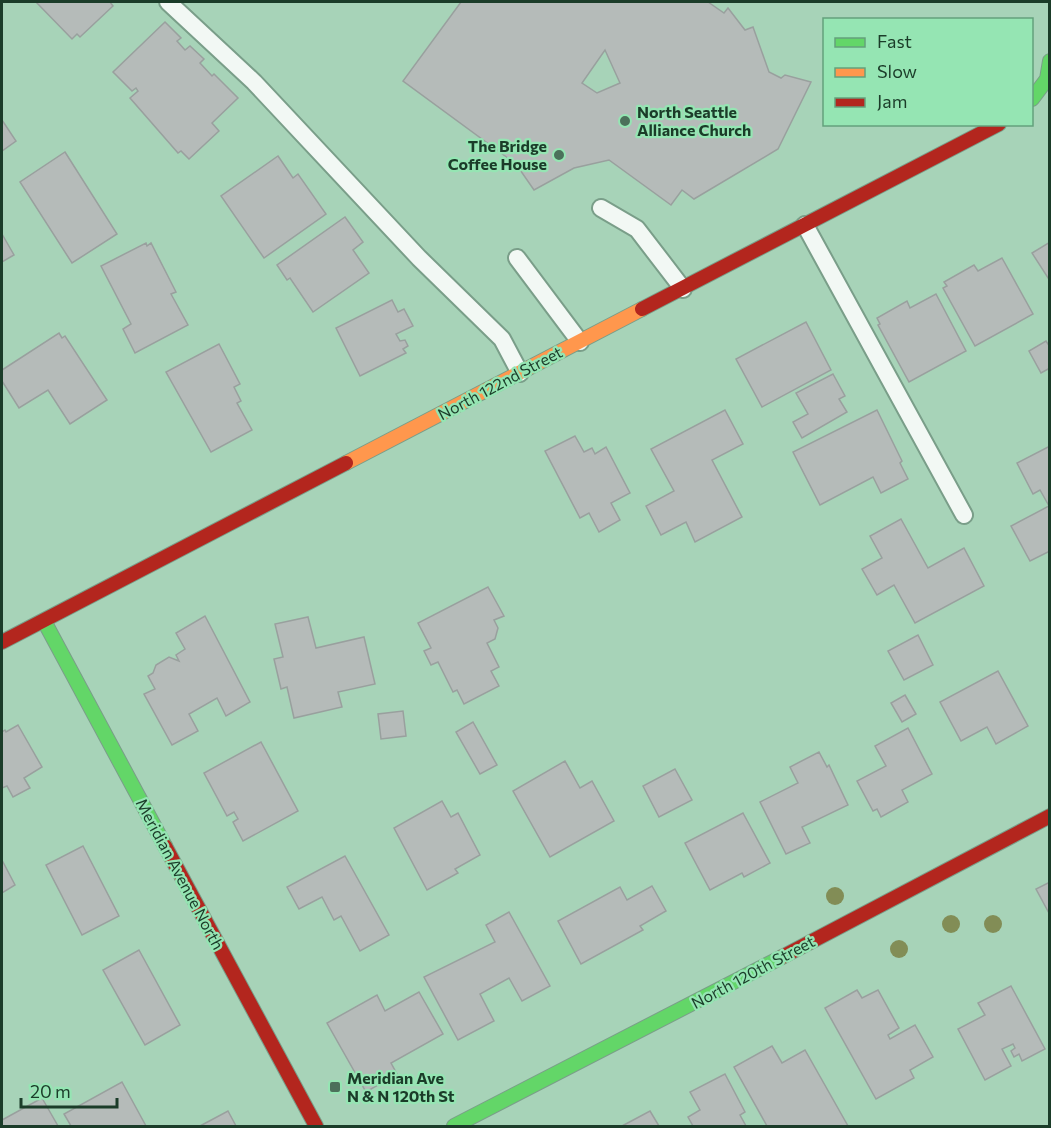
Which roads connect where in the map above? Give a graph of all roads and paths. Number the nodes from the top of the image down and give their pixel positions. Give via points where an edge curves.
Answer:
1 (168, 2) edge
2 (1050, 61) edge
3 (1033, 98) edge
4 (995, 126) edge
5 (601, 208) dead end
6 (806, 225) junction
7 (517, 258) dead end
8 (683, 289) junction
9 (580, 342) junction
10 (520, 373) junction
11 (964, 514) dead end
12 (44, 621) junction
13 (2, 642) edge
14 (1050, 816) edge
15 (316, 1126) edge
16 (454, 1126) edge

1 - 10 lane via 254,82 419,258 502,339
2 - 3 street via 1047,79
4 - 6 street, North 122nd Street
5 - 8 lane via 637,229
6 - 8 street, North 122nd Street
6 - 11 lane
7 - 9 lane
8 - 9 street, North 122nd Street
9 - 10 street, North 122nd Street
10 - 12 street, North 122nd Street
12 - 13 street, North 122nd Street
12 - 15 street, Meridian Avenue North
14 - 16 street, North 120th Street

